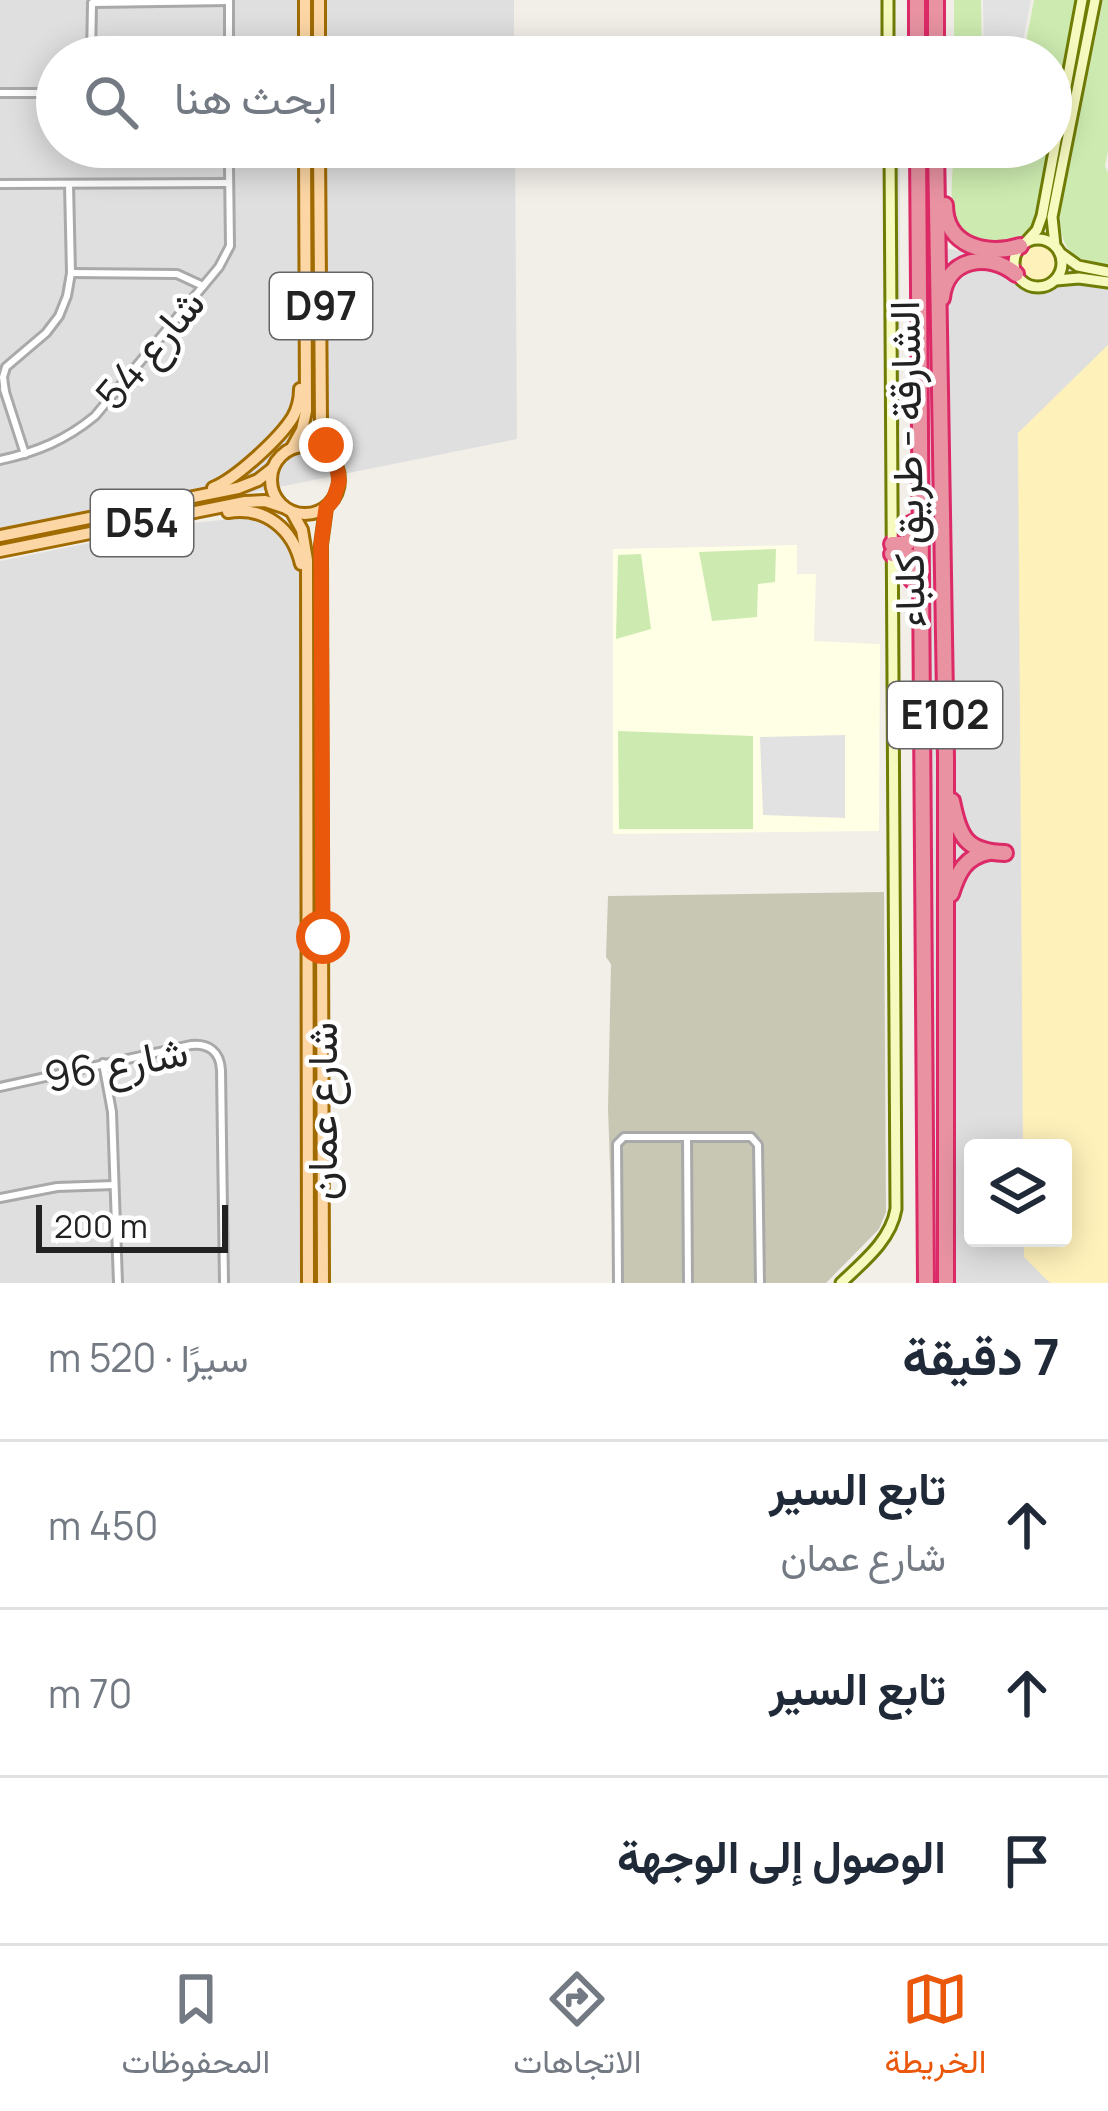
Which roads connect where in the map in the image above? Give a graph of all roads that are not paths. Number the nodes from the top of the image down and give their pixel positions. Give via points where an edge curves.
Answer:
1 (229, 0) edge
2 (305, 0) edge
3 (319, 0) edge
4 (888, 0) edge
5 (916, 0) edge
6 (936, 0) edge
7 (1082, 0) edge
8 (1095, 0) edge
9 (160, 1) edge
10 (92, 2) edge
11 (92, 36) edge
12 (229, 36) edge
13 (305, 36) edge
14 (319, 36) edge
15 (888, 36) edge
16 (917, 36) edge
17 (936, 36) edge
18 (1072, 54) edge
19 (0, 93) edge
20 (36, 93) edge
21 (1072, 117) edge
22 (229, 168) edge
23 (305, 168) edge
24 (320, 168) edge
25 (890, 168) edge
26 (917, 168) edge
27 (940, 168) edge
28 (942, 168) edge
29 (1051, 168) edge
30 (1062, 168) edge
31 (229, 183) junction
32 (0, 184) edge
33 (70, 184) junction
34 (1024, 243) junction
35 (1058, 249) junction
36 (1108, 272) edge
37 (71, 273) junction
38 (1016, 274) junction
39 (1056, 280) junction
40 (1108, 282) edge
41 (203, 286) junction
42 (20, 356) junction
43 (306, 356) junction
44 (0, 369) edge
45 (0, 381) edge
46 (5, 392) junction
47 (921, 435) junction
48 (292, 448) junction
49 (25, 454) junction
50 (0, 460) edge
51 (334, 462) junction
52 (272, 469) junction
53 (939, 489) junction
54 (184, 499) junction
55 (326, 508) junction
56 (287, 510) junction
57 (195, 512) junction
58 (0, 536) edge
59 (892, 549) junction
60 (0, 551) edge
61 (306, 577) junction
62 (922, 667) junction
63 (946, 758) junction
64 (946, 926) junction
65 (103, 1063) junction
66 (0, 1088) edge
67 (687, 1137) junction
68 (114, 1185) junction
69 (0, 1198) edge
70 (926, 1282) edge
71 (118, 1283) edge
72 (224, 1283) edge
73 (308, 1283) edge
74 (323, 1283) edge
75 (618, 1283) edge
76 (688, 1283) edge
77 (760, 1283) edge
78 (841, 1283) edge
79 (948, 1283) edge

1 - 9 street
1 - 12 street
2 - 13 main road
3 - 14 main road
4 - 15 street
5 - 16 highway
6 - 17 highway
7 - 18 street
8 - 21 street
9 - 10 street
10 - 11 street
19 - 20 street
22 - 31 street, شارع 54
23 - 43 main road, D97
24 - 51 main road, D97 via 321,422
25 - 59 street
26 - 47 highway, الشارقة - طريق كلباء / E102
27 - 53 highway, الشارقة - طريق كلباء / E102
28 - 34 highway via 951,232 984,248
29 - 34 street via 1037,230
30 - 35 street via 1052,218
31 - 33 street
31 - 41 street, شارع 54 via 230,246
32 - 33 street
33 - 37 street
34 - 35 street via 1042,239
34 - 38 street
35 - 36 street via 1078,266
35 - 39 street
37 - 41 street via 181,274
37 - 42 street via 58,316
38 - 39 street via 1035,287
38 - 53 highway via 994,261 970,261 943,287
39 - 40 street
41 - 49 street, شارع 54 via 104,407 63,440
42 - 44 street
42 - 46 street via 4,372
43 - 48 main road, D97 via 306,417
43 - 54 main road via 288,423 236,476
45 - 46 street
46 - 49 street
47 - 59 highway via 912,538
47 - 62 highway, الشارقة - طريق كلباء / E102
48 - 51 main road via 316,448
48 - 52 main road
49 - 50 street, شارع 54
51 - 55 main road via 339,485
52 - 54 main road, D54 via 245,486
52 - 56 main road via 272,489
53 - 63 highway, الشارقة - طريق كلباء / E102
54 - 58 main road, D54
55 - 56 main road
55 - 74 main road, شارع عمان
56 - 57 main road, D54 via 251,501
56 - 61 main road, شارع عمان via 304,540
57 - 60 main road, D54
57 - 61 main road via 245,510 273,520 296,545
59 - 62 highway via 911,558
59 - 78 street via 896,1209 884,1239
61 - 73 main road, شارع عمان
62 - 70 highway, الشارقة - طريق كلباء / E102
63 - 64 highway, الشارقة - طريق كلباء / E102
63 - 64 highway via 957,824 970,844 997,852 963,865
64 - 79 highway, الشارقة - طريق كلباء / E102
65 - 66 street, شارع 96
65 - 68 street
65 - 72 street, شارع 96 via 199,1044 218,1055
67 - 75 street via 618,1142
67 - 76 street
67 - 77 street via 758,1142
68 - 69 street
68 - 71 street

